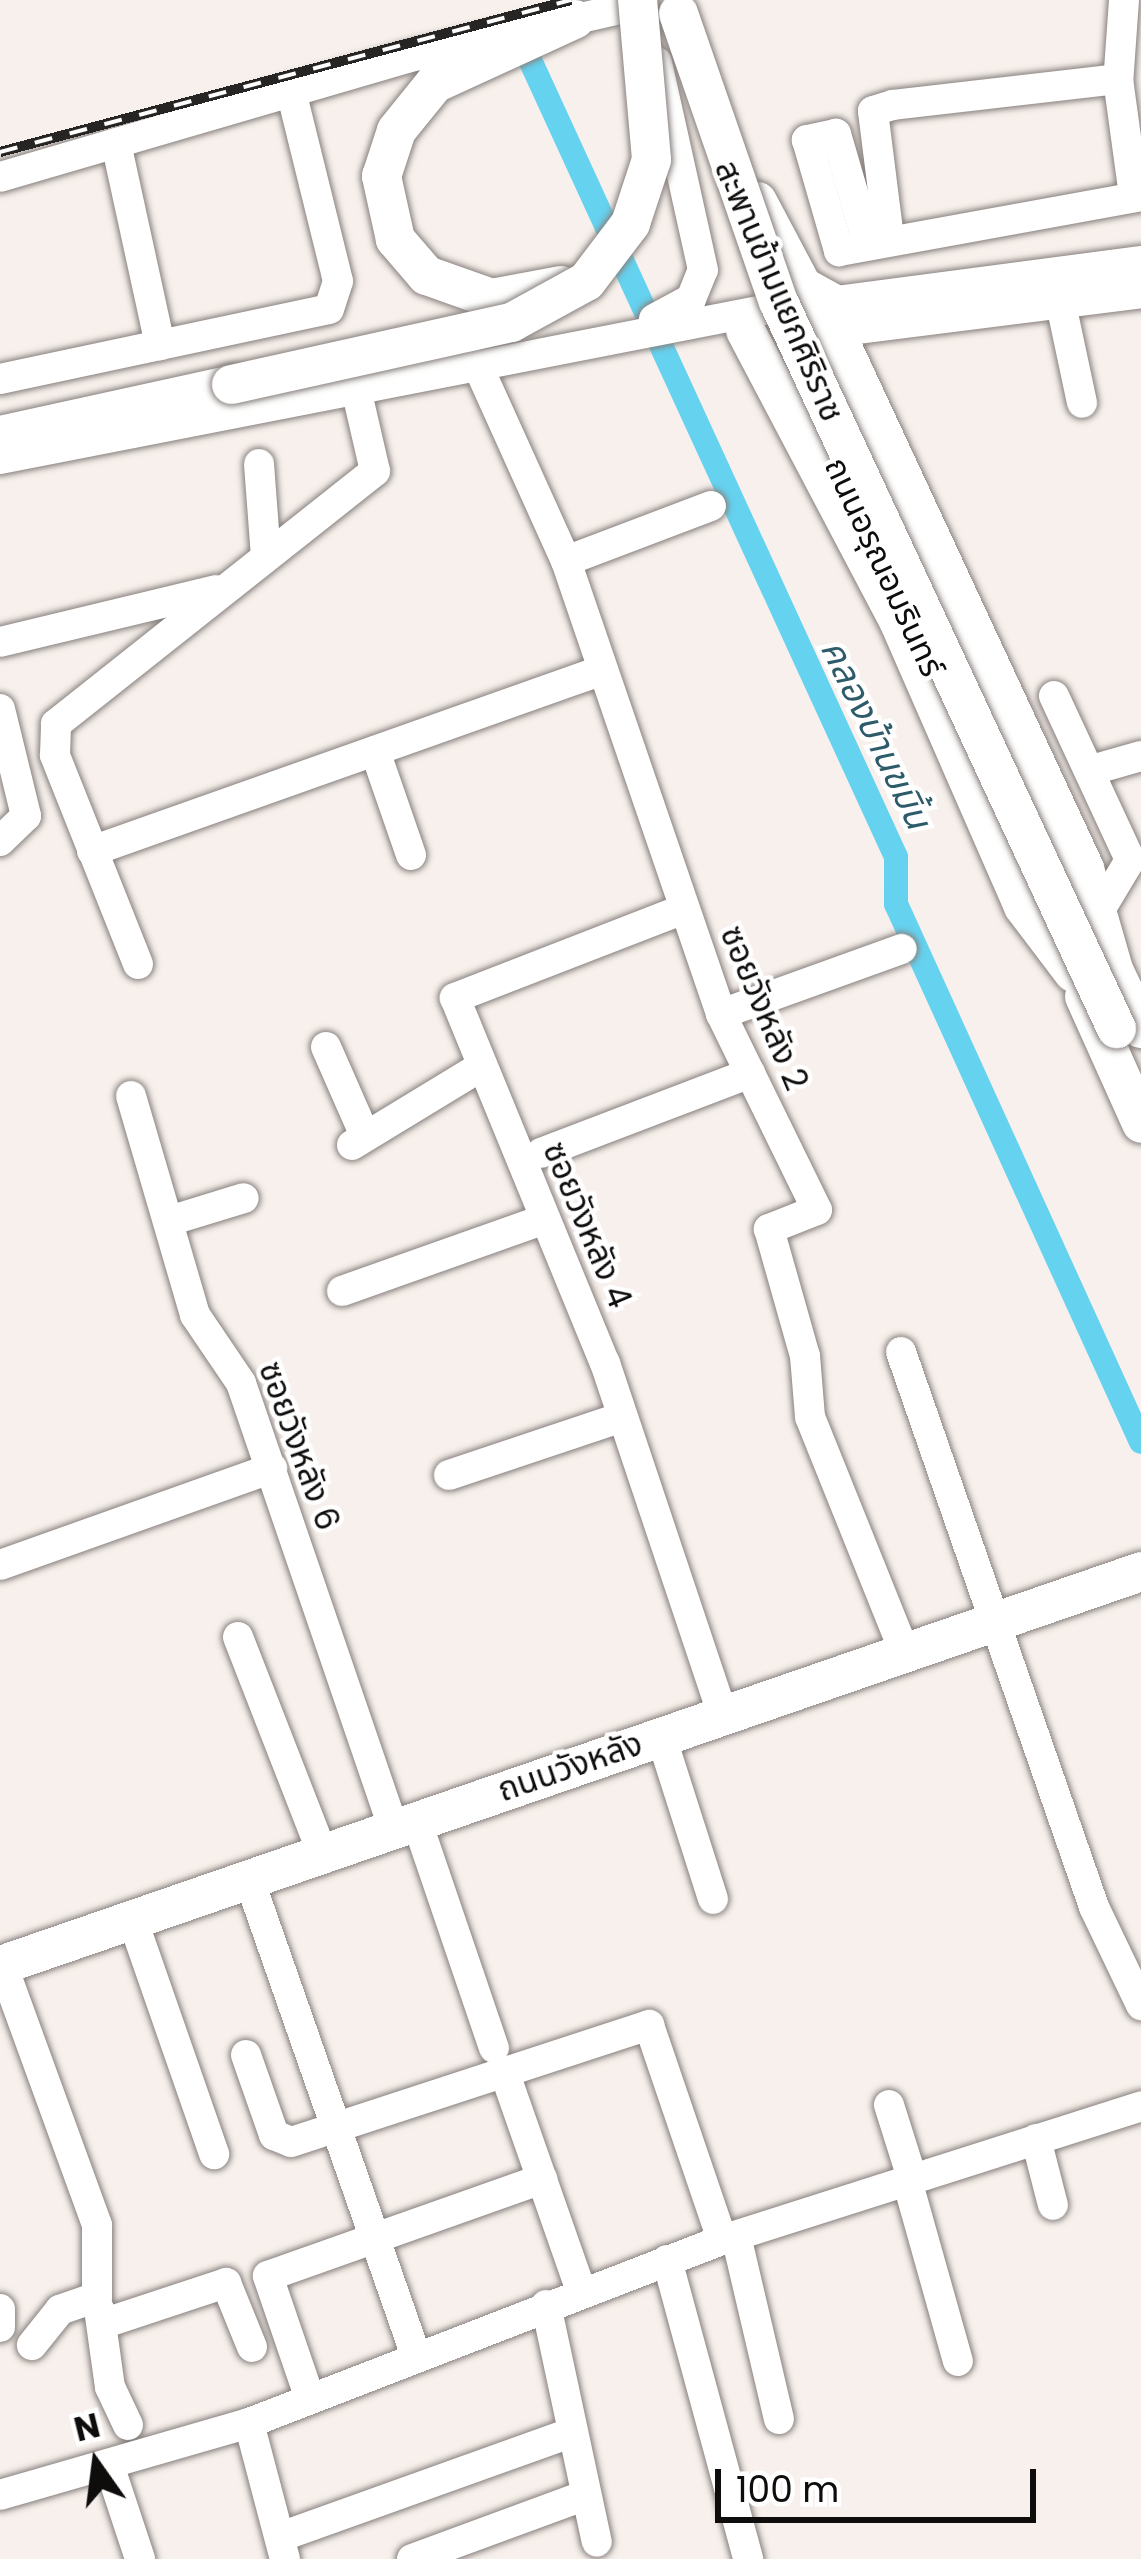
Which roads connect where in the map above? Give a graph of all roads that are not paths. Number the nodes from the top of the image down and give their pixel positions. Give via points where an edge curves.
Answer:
1 (1124, 0) edge
2 (665, 2) edge
3 (583, 11) edge
4 (521, 32) junction
5 (1118, 84) junction
6 (291, 92) junction
7 (116, 143) junction
8 (0, 177) edge
9 (1137, 196) edge
10 (757, 201) junction
11 (622, 238) junction
12 (1141, 265) edge
13 (1141, 293) edge
14 (1061, 304) junction
15 (686, 319) junction
16 (746, 331) junction
17 (835, 332) junction
18 (160, 345) junction
19 (477, 364) junction
20 (0, 380) edge
21 (356, 389) junction
22 (1082, 403) dead end
23 (0, 435) edge
24 (0, 459) edge
25 (259, 464) dead end
26 (711, 506) dead end
27 (266, 557) junction
28 (566, 562) junction
29 (228, 588) junction
30 (0, 643) edge
31 (599, 671) junction
32 (1054, 696) dead end
33 (0, 710) edge
34 (375, 751) junction
35 (1141, 756) edge
36 (1092, 770) junction
37 (1131, 824) edge
38 (0, 842) edge
39 (92, 851) junction
40 (411, 855) dead end
41 (1072, 900) junction
42 (683, 909) junction
43 (902, 949) dead end
44 (138, 964) dead end
45 (1073, 972) junction
46 (721, 1014) junction
47 (1141, 1028) edge
48 (326, 1047) dead end
49 (482, 1066) junction
50 (750, 1073) junction
51 (1141, 1084) edge
52 (131, 1096) dead end
53 (1141, 1123) edge
54 (541, 1153) dead end
55 (244, 1198) dead end
56 (545, 1219) junction
57 (169, 1220) junction
58 (342, 1291) dead end
59 (901, 1352) dead end
60 (622, 1417) junction
61 (272, 1468) junction
62 (449, 1475) dead end
63 (0, 1565) edge
64 (1141, 1571) edge
65 (1002, 1620) junction
66 (238, 1637) dead end
67 (904, 1653) junction
68 (723, 1715) junction
69 (661, 1736) junction
70 (404, 1823) junction
71 (322, 1852) junction
72 (249, 1879) junction
73 (713, 1899) dead end
74 (133, 1921) junction
75 (1, 1964) edge
76 (1141, 2005) edge
77 (246, 2055) dead end
78 (499, 2060) junction
79 (889, 2105) dead end
80 (1141, 2106) edge
81 (333, 2131) junction
82 (1036, 2139) junction
83 (214, 2153) dead end
84 (542, 2179) junction
85 (909, 2179) junction
86 (1053, 2205) dead end
87 (729, 2238) junction
88 (373, 2239) junction
89 (667, 2260) junction
90 (581, 2291) junction
91 (546, 2305) junction
92 (0, 2309) edge
93 (100, 2310) junction
94 (0, 2327) edge
95 (32, 2345) dead end
96 (252, 2347) dead end
97 (416, 2356) junction
98 (958, 2361) dead end
99 (309, 2396) junction
100 (779, 2419) dead end
101 (249, 2423) junction
102 (128, 2425) dead end
103 (572, 2432) junction
104 (109, 2465) junction
105 (0, 2495) edge
106 (586, 2495) junction
107 (597, 2542) dead end
108 (282, 2548) edge
109 (140, 2559) edge
110 (412, 2559) edge
111 (748, 2559) edge

1 - 5 street
2 - 3 street
2 - 10 main road, ถนนอรุณอมรินทร์
2 - 11 main road, bridge via 653,141
2 - 15 street via 703,270
2 - 41 main road, ถนนอรุณอมรินทร์ via 748,278
2 - 51 main road, สะพานข้ามแยกศิริราช, bridge via 778,301
3 - 4 main road
4 - 6 street
4 - 11 main road, bridge via 458,67 406,112 381,176 394,238 436,281 502,298 567,282
5 - 9 street
5 - 9 street via 873,111 879,241
6 - 7 street
6 - 18 street via 340,298
7 - 8 street
7 - 18 street
10 - 12 main road via 802,286 836,305
10 - 41 main road, ถนนอรุณอมรินทร์
11 - 23 main road, bridge via 586,281 535,313
13 - 14 street
14 - 17 street
14 - 22 street
15 - 16 street
15 - 17 street via 769,309
15 - 19 street
16 - 17 street
16 - 45 main road via 898,620 1023,906
17 - 41 main road
18 - 20 street
19 - 21 street
19 - 28 street, ซอยวังหลัง 2
21 - 24 street
21 - 27 street via 375,471
25 - 27 street
26 - 28 street
27 - 29 street
28 - 31 street, ซอยวังหลัง 2
29 - 30 street
29 - 39 street via 56,724 51,740
31 - 34 street
31 - 42 street, ซอยวังหลัง 2
32 - 36 street
33 - 38 street via 26,816
34 - 39 street
34 - 40 street
35 - 36 street
36 - 37 street
37 - 41 street via 1130,860
39 - 44 street
41 - 45 main road, ถนนอรุณอมรินทร์
41 - 47 main road, ถนนอรุณอมรินทร์
42 - 46 street, ซอยวังหลัง 2
42 - 49 street, ซอยวังหลัง 4 via 456,996
43 - 46 street
45 - 53 main road, ถนนอรุณอมรินทร์
46 - 50 street, ซอยวังหลัง 2
48 - 49 street via 358,1140
49 - 56 street, ซอยวังหลัง 4
50 - 54 street
50 - 67 street, ซอยวังหลัง 2 via 817,1210 769,1229 806,1356 810,1417
52 - 57 street, ซอยวังหลัง 6
55 - 57 street
56 - 58 street
56 - 60 street, ซอยวังหลัง 4
57 - 61 street, ซอยวังหลัง 6 via 195,1315 241,1383
59 - 65 street
60 - 62 street
60 - 68 street, ซอยวังหลัง 4
61 - 63 street
61 - 70 street, ซอยวังหลัง 6
64 - 65 main road, ถนนวังหลัง
65 - 67 main road, ถนนวังหลัง
65 - 76 street via 1094,1906
66 - 71 street
67 - 68 main road, ถนนวังหลัง
68 - 69 main road, ถนนวังหลัง
69 - 70 main road, ถนนวังหลัง
69 - 73 street
70 - 71 main road, ถนนวังหลัง
70 - 78 street, ซอยวังหลัง 6
71 - 72 main road, ถนนวังหลัง
72 - 74 main road, ถนนวังหลัง
72 - 81 street
74 - 75 main road, ถนนวังหลัง
74 - 83 street
75 - 93 street via 97,2225
77 - 81 street via 281,2142
78 - 81 street
78 - 84 street, ซอยวังหลัง 6
78 - 87 street via 649,2025
79 - 85 street
80 - 82 street
81 - 88 street
82 - 85 street
82 - 86 street
84 - 88 street
84 - 90 street, ซอยวังหลัง 6
85 - 87 street
85 - 98 street
87 - 89 street
87 - 100 street
88 - 97 street
88 - 99 street via 268,2276
89 - 90 street
89 - 111 street
90 - 91 street
91 - 97 street
91 - 103 street
92 - 94 street
93 - 95 street via 60,2310
93 - 96 street via 226,2283
93 - 102 street
97 - 99 street
99 - 101 street
101 - 104 street
101 - 108 street
103 - 106 street
103 - 108 street
104 - 105 street
104 - 109 street
106 - 107 street
106 - 110 street

